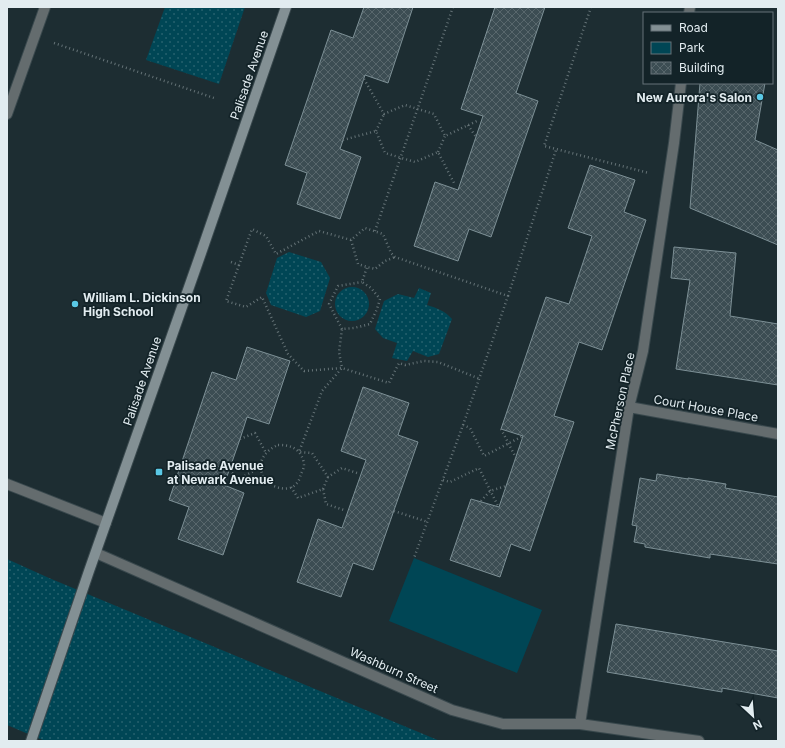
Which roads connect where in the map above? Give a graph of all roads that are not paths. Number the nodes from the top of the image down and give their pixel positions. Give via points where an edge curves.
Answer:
1 (45, 7) edge
2 (286, 7) edge
3 (681, 84) edge
4 (7, 114) edge
5 (629, 407) junction
6 (778, 434) edge
7 (7, 484) edge
8 (106, 523) junction
9 (96, 553) junction
10 (580, 724) junction
11 (33, 737) edge
12 (699, 741) edge

1 - 4 street
2 - 8 main road, Palisade Avenue
3 - 5 street, McPherson Place via 644,351
5 - 6 street, Court House Place
5 - 10 street, McPherson Place
7 - 8 street
8 - 9 main road, Palisade Avenue
9 - 10 street, Washburn Street via 452,710 503,724
9 - 11 main road, Palisade Avenue
10 - 12 street, Washburn Street

